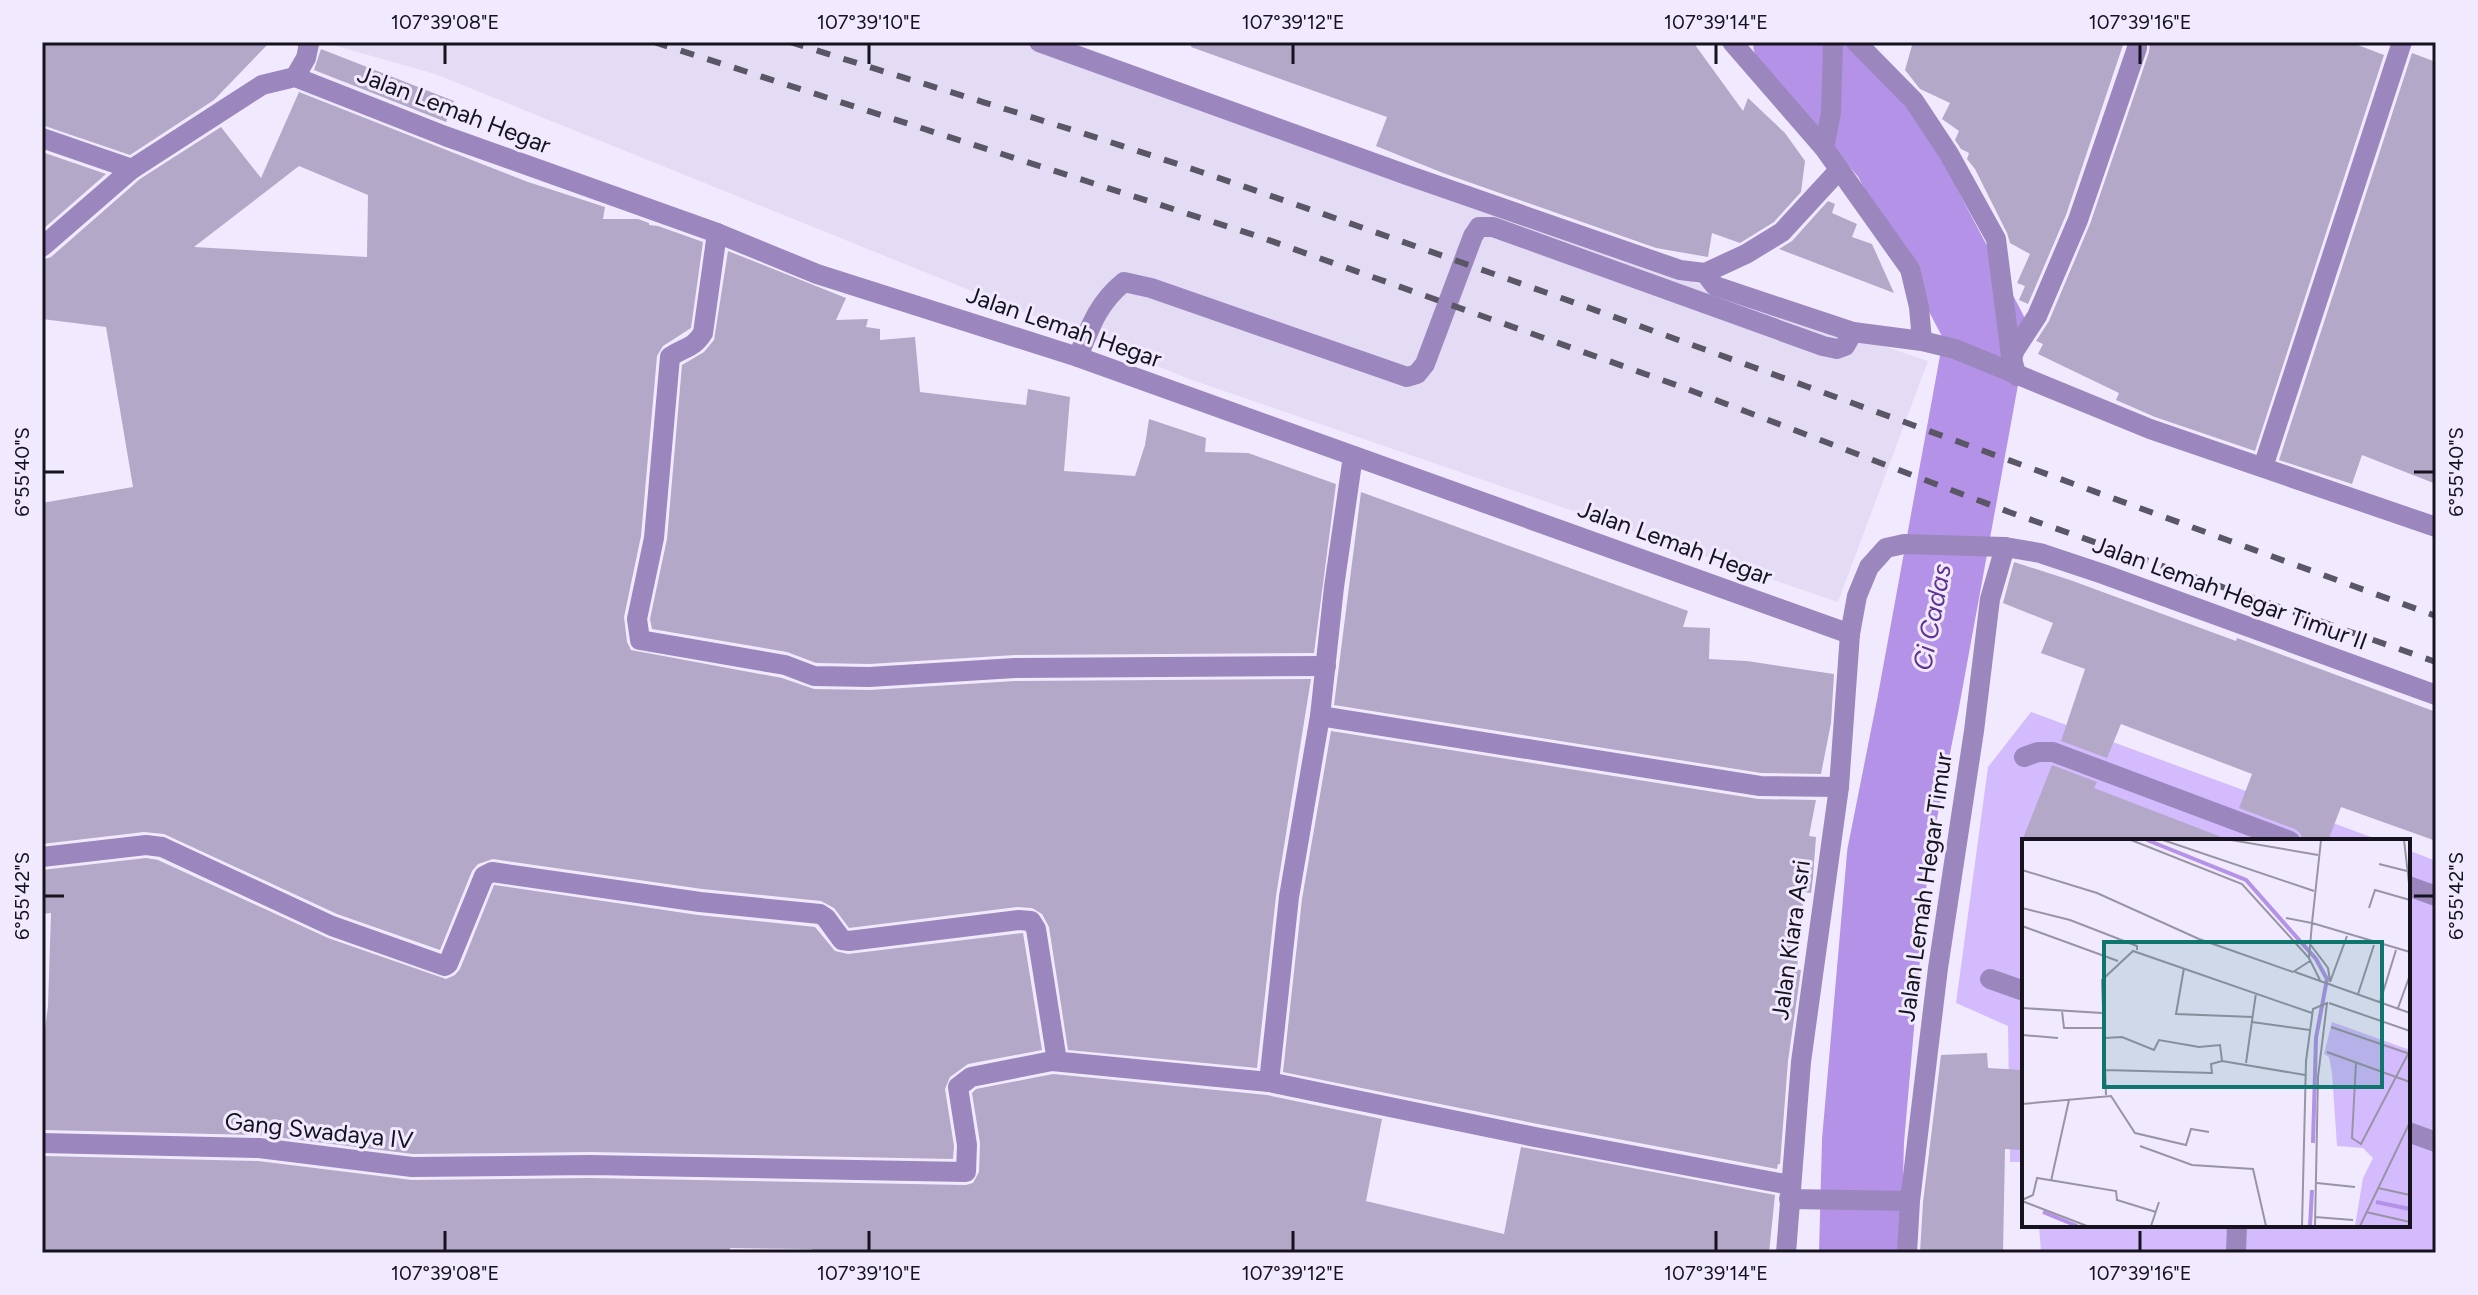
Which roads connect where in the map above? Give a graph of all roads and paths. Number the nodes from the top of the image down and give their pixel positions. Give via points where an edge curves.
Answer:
1 (307, 42) edge
2 (1039, 42) edge
3 (1732, 42) edge
4 (1833, 42) edge
5 (1856, 42) edge
6 (2137, 42) edge
7 (2402, 42) edge
8 (295, 77) junction
9 (42, 138) edge
10 (1824, 148) junction
11 (132, 169) junction
12 (1839, 170) junction
13 (717, 233) junction
14 (42, 247) edge
15 (1705, 273) junction
16 (1853, 332) junction
17 (1922, 341) junction
18 (1078, 357) junction
19 (2012, 368) junction
20 (1353, 456) junction
21 (2263, 467) junction
22 (2436, 527) edge
23 (1904, 544) joint
24 (1998, 546) junction
25 (1850, 634) junction
26 (1326, 666) junction
27 (2436, 695) edge
28 (1320, 716) junction
29 (2024, 757) dead end
30 (1839, 787) junction
31 (2285, 839) edge
32 (42, 857) edge
33 (2410, 887) edge
34 (2436, 896) edge
35 (1990, 979) dead end
36 (2022, 990) edge
37 (1057, 1061) junction
38 (1269, 1082) junction
39 (2410, 1133) edge
40 (2436, 1142) edge
41 (42, 1143) edge
42 (1789, 1192) junction
43 (1905, 1201) junction
44 (2237, 1227) edge
45 (1786, 1253) edge
46 (1907, 1253) edge
47 (2236, 1253) edge

1 - 8 street via 306,58
2 - 15 street via 1680,270
3 - 10 street
4 - 10 street via 1831,113
5 - 19 street via 1914,101 1996,239
6 - 19 street via 2078,220
7 - 21 street
8 - 11 street via 262,85
8 - 13 street, Jalan Lemah Hegar
9 - 11 street
10 - 12 street
11 - 14 street
12 - 15 street via 1782,232
12 - 17 street via 1910,269
13 - 18 street, Jalan Lemah Hegar via 817,274
13 - 26 street via 703,333 695,345 670,357 654,538 637,619 640,640 785,665 814,676 1015,668
15 - 16 street via 1715,286
16 - 17 street
16 - 18 street via 1837,349 1493,227 1479,227 1417,374 1407,377 1124,282 1108,295
17 - 19 street
18 - 20 street, Jalan Lemah Hegar
19 - 21 street via 2150,429
20 - 25 street, Jalan Lemah Hegar
20 - 26 street
21 - 22 street
23 - 24 street, Jalan Lemah Hegar Timur II
23 - 25 street, Jalan Kiara Asri via 1886,548 1869,567
24 - 27 street, Jalan Lemah Hegar Timur II via 2090,570
24 - 43 street, Jalan Lemah Hegar Timur
25 - 30 street, Jalan Kiara Asri
26 - 28 street
28 - 30 street via 1760,786
28 - 38 street via 1289,897
29 - 31 street via 2053,752
30 - 42 street, Jalan Kiara Asri via 1801,1062
32 - 37 street via 162,847 332,926 445,966 484,876 492,872 820,914 842,940 849,941 1031,921
33 - 34 street
35 - 36 street
37 - 38 street
37 - 41 street, Gang Swadaya IV via 971,1077 958,1087 966,1172 412,1167 259,1148
38 - 42 street
39 - 40 street
42 - 43 street via 1819,1201
42 - 45 street, Jalan Kiara Asri
43 - 46 street, Jalan Lemah Hegar Timur
44 - 47 street

